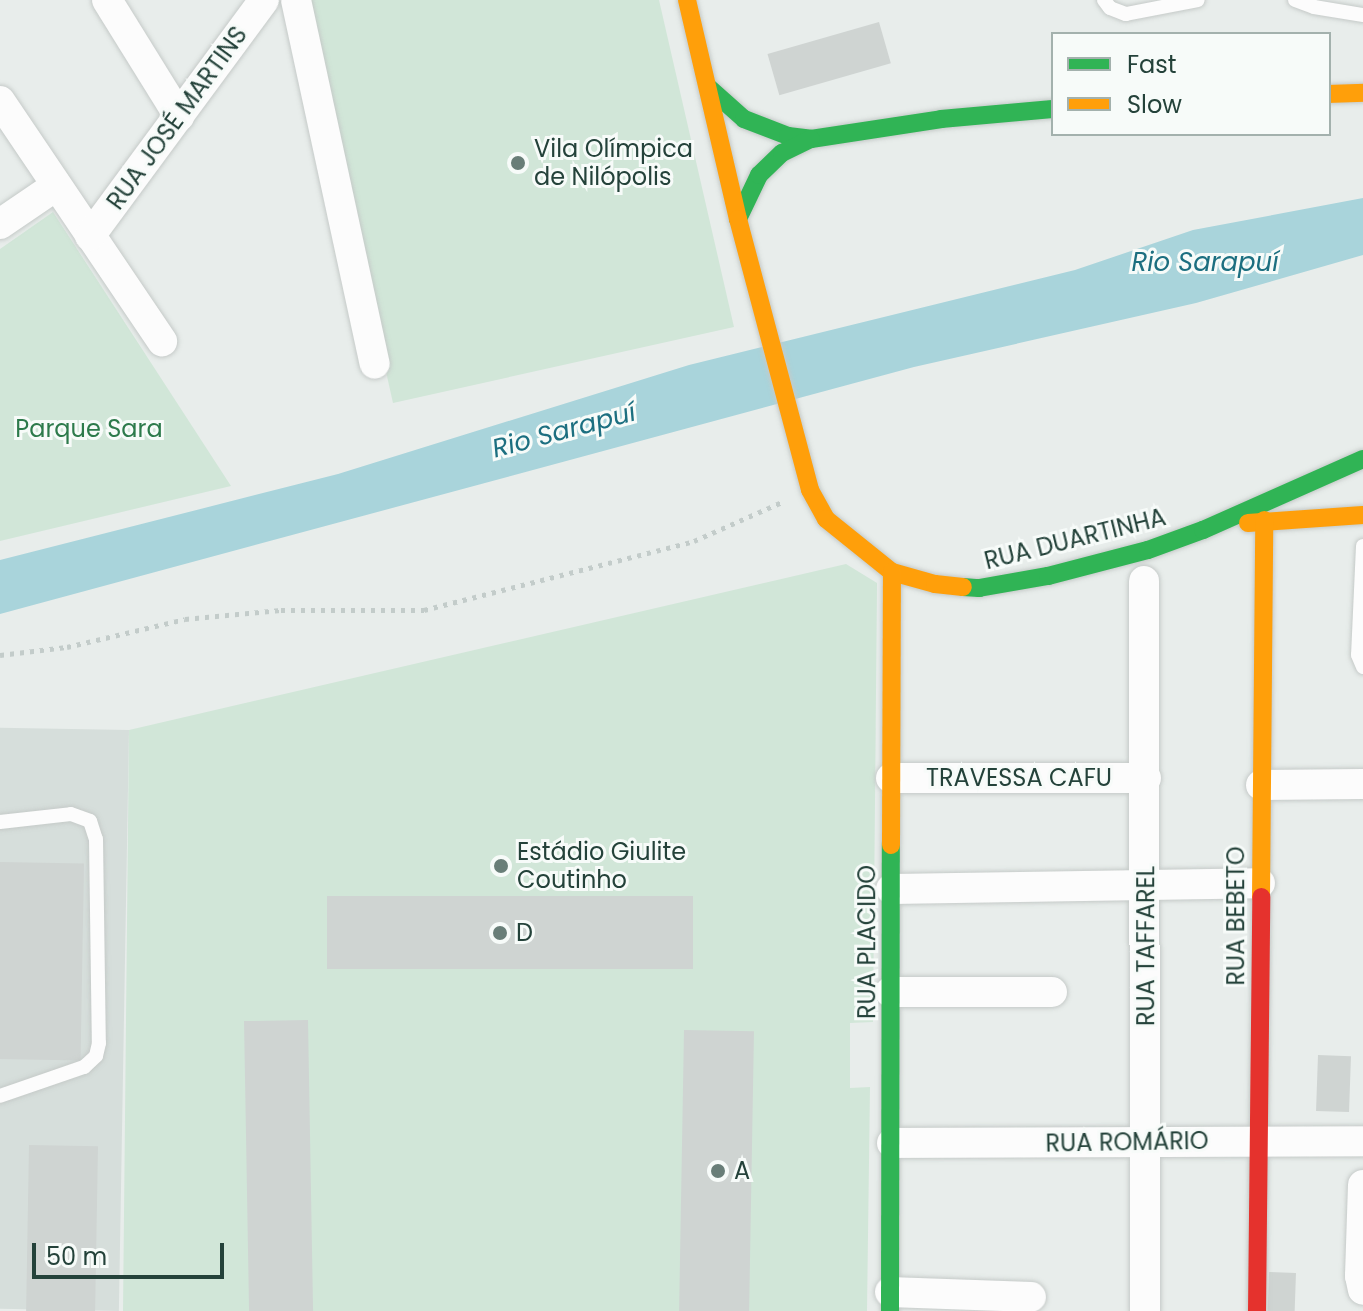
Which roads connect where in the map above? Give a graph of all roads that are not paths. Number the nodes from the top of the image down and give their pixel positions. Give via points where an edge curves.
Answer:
1 (107, 0) edge
2 (264, 0) edge
3 (296, 0) edge
4 (687, 0) edge
5 (1104, 0) edge
6 (1198, 0) edge
7 (1295, 0) edge
8 (1363, 15) edge
9 (708, 87) junction
10 (1363, 93) edge
11 (1336, 94) edge
12 (0, 101) edge
13 (1051, 109) edge
14 (179, 116) junction
15 (811, 139) junction
16 (56, 186) junction
17 (738, 219) junction
18 (0, 224) edge
19 (90, 236) junction
20 (162, 341) dead end
21 (375, 364) dead end
22 (1363, 459) edge
23 (1363, 515) edge
24 (1264, 520) junction
25 (1203, 530) junction
26 (1363, 546) edge
27 (892, 572) junction
28 (1144, 581) dead end
29 (1363, 667) edge
30 (891, 778) junction
31 (1146, 778) junction
32 (1363, 784) edge
33 (1261, 785) junction
34 (0, 822) edge
35 (1260, 883) junction
36 (1146, 885) junction
37 (891, 889) junction
38 (890, 992) junction
39 (1052, 992) dead end
40 (0, 1096) edge
41 (1258, 1140) junction
42 (1363, 1141) edge
43 (892, 1143) junction
44 (1147, 1143) junction
45 (1363, 1185) edge
46 (1363, 1290) edge
47 (1031, 1297) dead end
48 (890, 1302) edge
49 (1145, 1311) edge
50 (1257, 1311) edge

1 - 14 street
2 - 14 street, RUA JOSÉ MARTINS
3 - 21 street
4 - 9 main road, RUA DUARTINHA
5 - 6 lane via 1126,14
7 - 8 lane
9 - 15 main road via 744,119
9 - 17 main road, RUA DUARTINHA
10 - 11 main road
12 - 16 street
13 - 15 main road
14 - 19 street, RUA JOSÉ MARTINS
15 - 17 main road via 782,153 759,175
16 - 18 street
16 - 19 street
17 - 27 main road, RUA DUARTINHA via 810,490 826,519
19 - 20 street
22 - 25 main road, RUA DUARTINHA
23 - 24 main road, RUA DUARTINHA
24 - 25 main road, RUA DUARTINHA
24 - 33 main road, RUA BEBETO
25 - 27 main road, RUA DUARTINHA via 1048,576 979,588 935,584
26 - 29 lane via 1358,655
27 - 30 main road, RUA PLACIDO
28 - 31 street, RUA TAFFAREL
30 - 31 street, TRAVESSA CAFU
30 - 37 main road, RUA PLACIDO
31 - 36 street, RUA TAFFAREL
32 - 33 street
33 - 35 main road, RUA BEBETO
34 - 40 lane via 71,814 90,821 96,839 99,1043 96,1056 84,1067
35 - 36 street
35 - 41 main road, RUA BEBETO
36 - 37 street
36 - 44 street, RUA TAFFAREL
37 - 38 main road, RUA PLACIDO
38 - 39 street
38 - 43 main road, RUA PLACIDO
41 - 42 street, RUA ROMÁRIO
41 - 44 street, RUA ROMÁRIO
41 - 50 main road, RUA BEBETO
43 - 44 street, RUA ROMÁRIO
43 - 48 main road, RUA PLACIDO
44 - 49 street, RUA TAFFAREL
45 - 46 street
47 - 48 street

